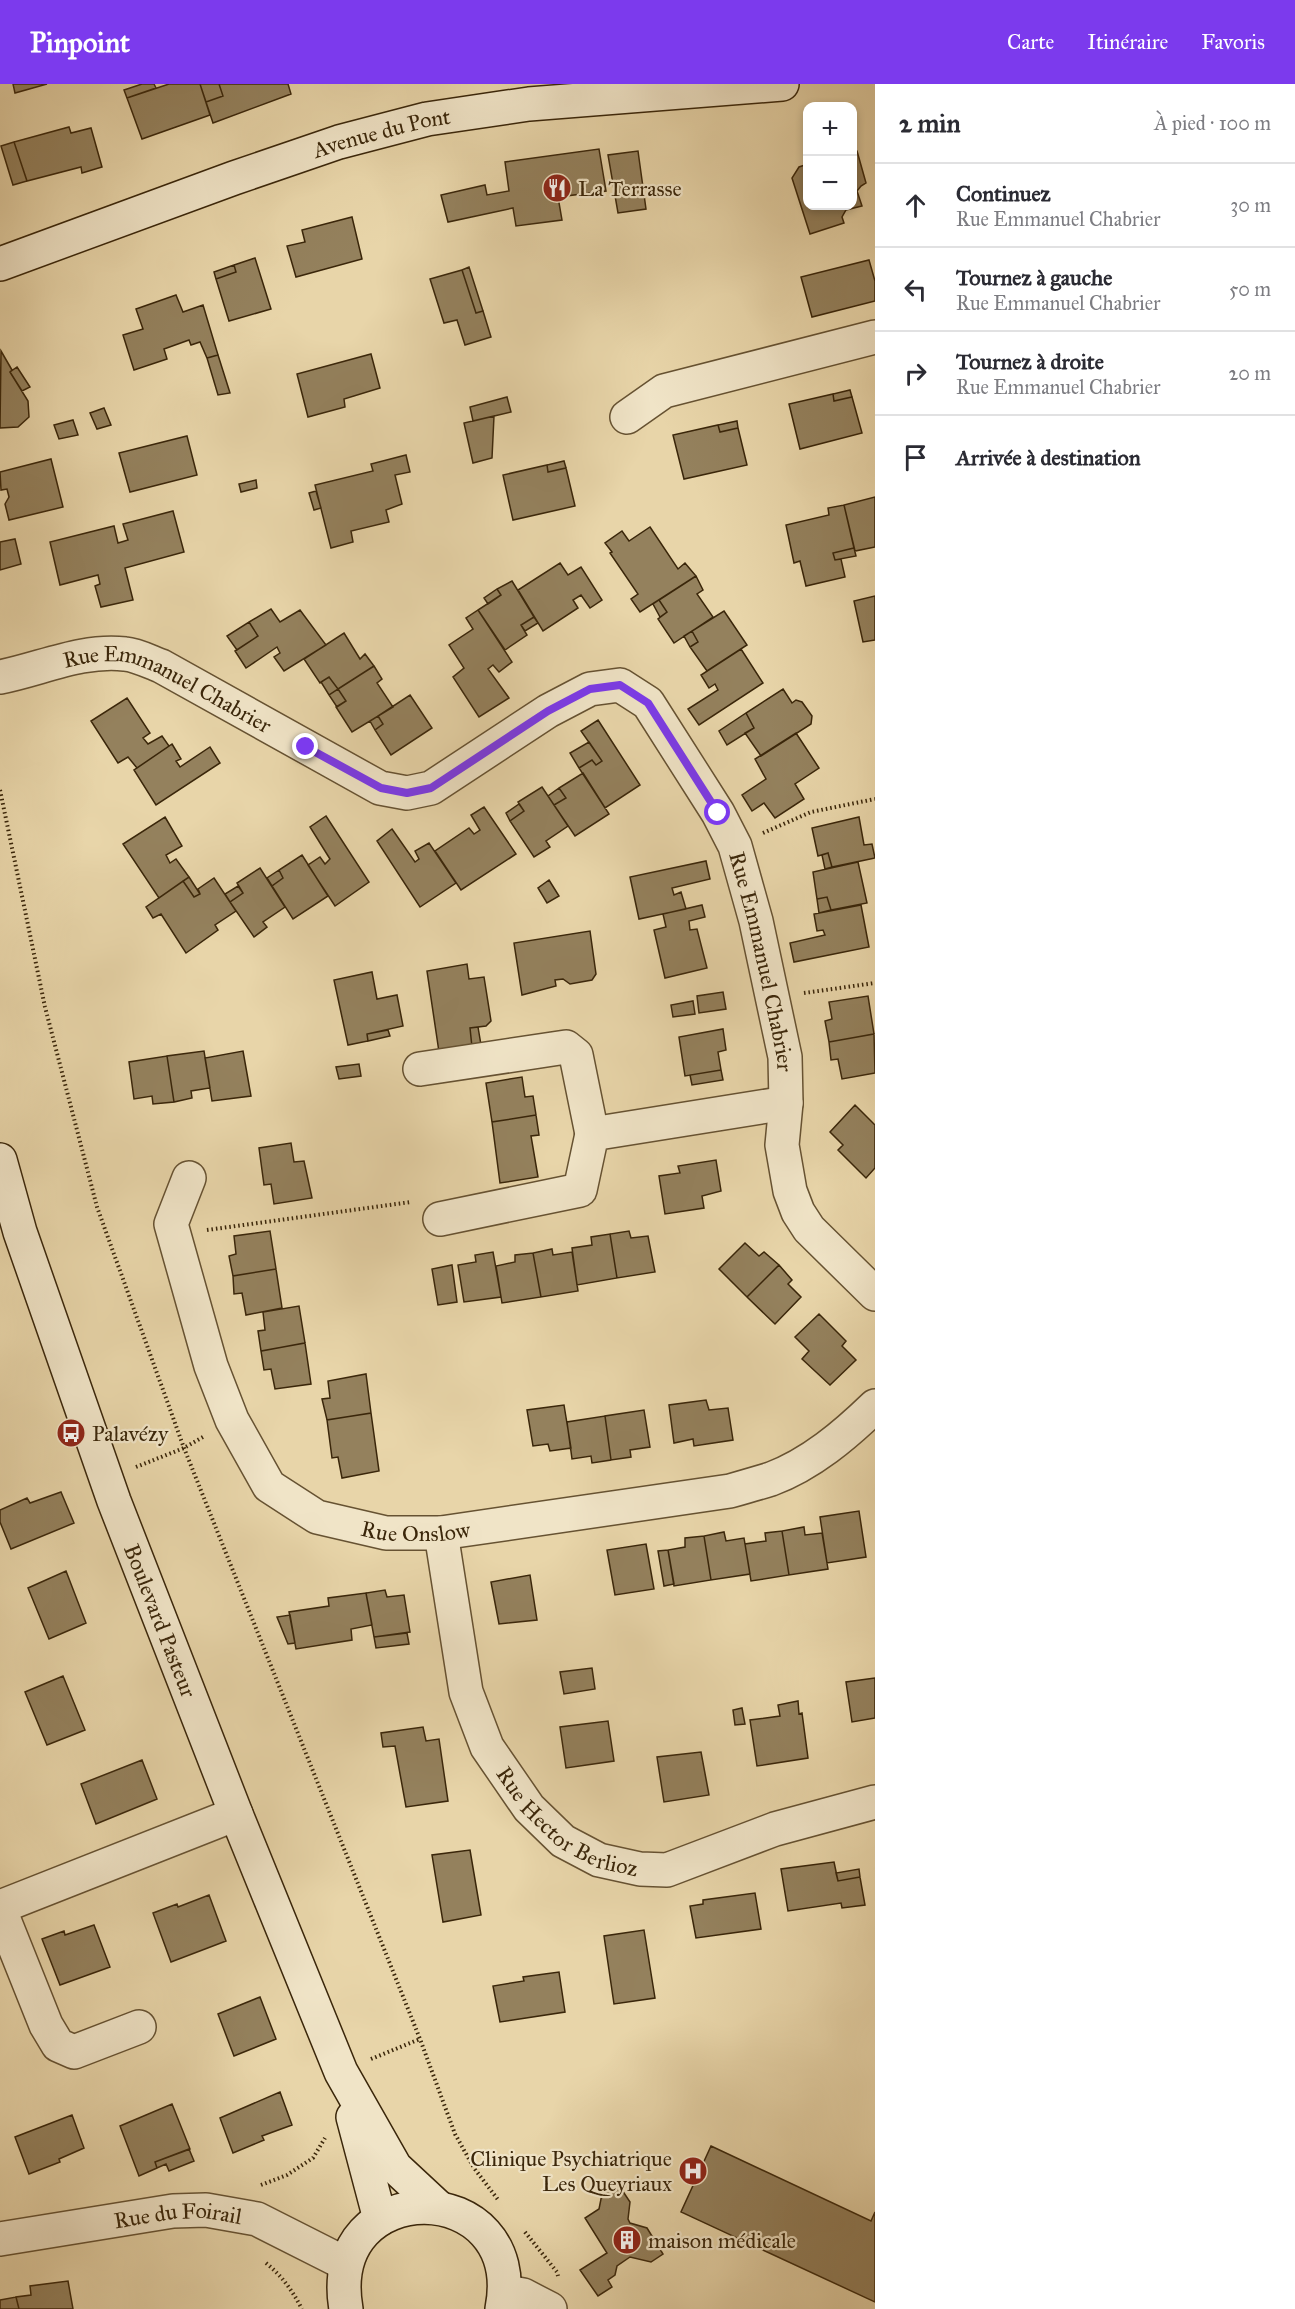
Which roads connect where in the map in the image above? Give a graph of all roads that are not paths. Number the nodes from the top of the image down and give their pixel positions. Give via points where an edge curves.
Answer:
1 (782, 84) edge
2 (0, 264) edge
3 (875, 337) edge
4 (627, 417) dead end
5 (0, 677) edge
6 (420, 1069) dead end
7 (786, 1103) junction
8 (592, 1134) junction
9 (0, 1160) edge
10 (189, 1178) dead end
11 (440, 1219) road end
12 (875, 1294) edge
13 (875, 1406) edge
14 (441, 1533) junction
15 (875, 1802) edge
16 (236, 1814) junction
17 (0, 1908) edge
18 (139, 2027) dead end
19 (341, 2072) junction
20 (438, 2207) junction
21 (380, 2219) junction
22 (0, 2239) edge
23 (346, 2264) junction
24 (504, 2301) edge
25 (346, 2309) edge
26 (550, 2309) edge

1 - 2 street, Avenue du Pont via 529,104 427,119 339,142
3 - 4 street via 664,390
5 - 7 street, Rue Emmanuel Chabrier via 81,655 126,654 161,666 381,788 407,793 431,788 548,711 590,689 620,685 648,703 735,846 756,921 785,1057
6 - 8 street via 566,1047 576,1055
7 - 8 street, Rue Emmanuel Chabrier
7 - 12 street, Rue Emmanuel Chabrier via 782,1145 798,1212 809,1229
8 - 11 street via 580,1190
9 - 16 street, Boulevard Pasteur via 20,1232 108,1479
10 - 14 street, Rue Onslow via 171,1224 211,1366 232,1420 269,1486 317,1517 386,1533
13 - 14 street, Rue Onslow via 849,1432 810,1458 773,1478 730,1491
14 - 15 street, Rue Hector Berlioz via 466,1692 487,1747 529,1808 563,1841 599,1860 667,1870 775,1829
16 - 17 street
16 - 19 street, Boulevard Pasteur
17 - 18 street via 46,2025 58,2045 74,2052
19 - 20 street, Boulevard Pasteur via 395,2167
19 - 21 street, Boulevard Pasteur
20 - 21 street via 398,2210
20 - 24 street via 461,2215 480,2228 495,2247 503,2269
21 - 23 street via 353,2247
22 - 23 street, Rue du Foirail via 173,2211 206,2210 257,2219
23 - 25 street
24 - 26 street via 523,2295

